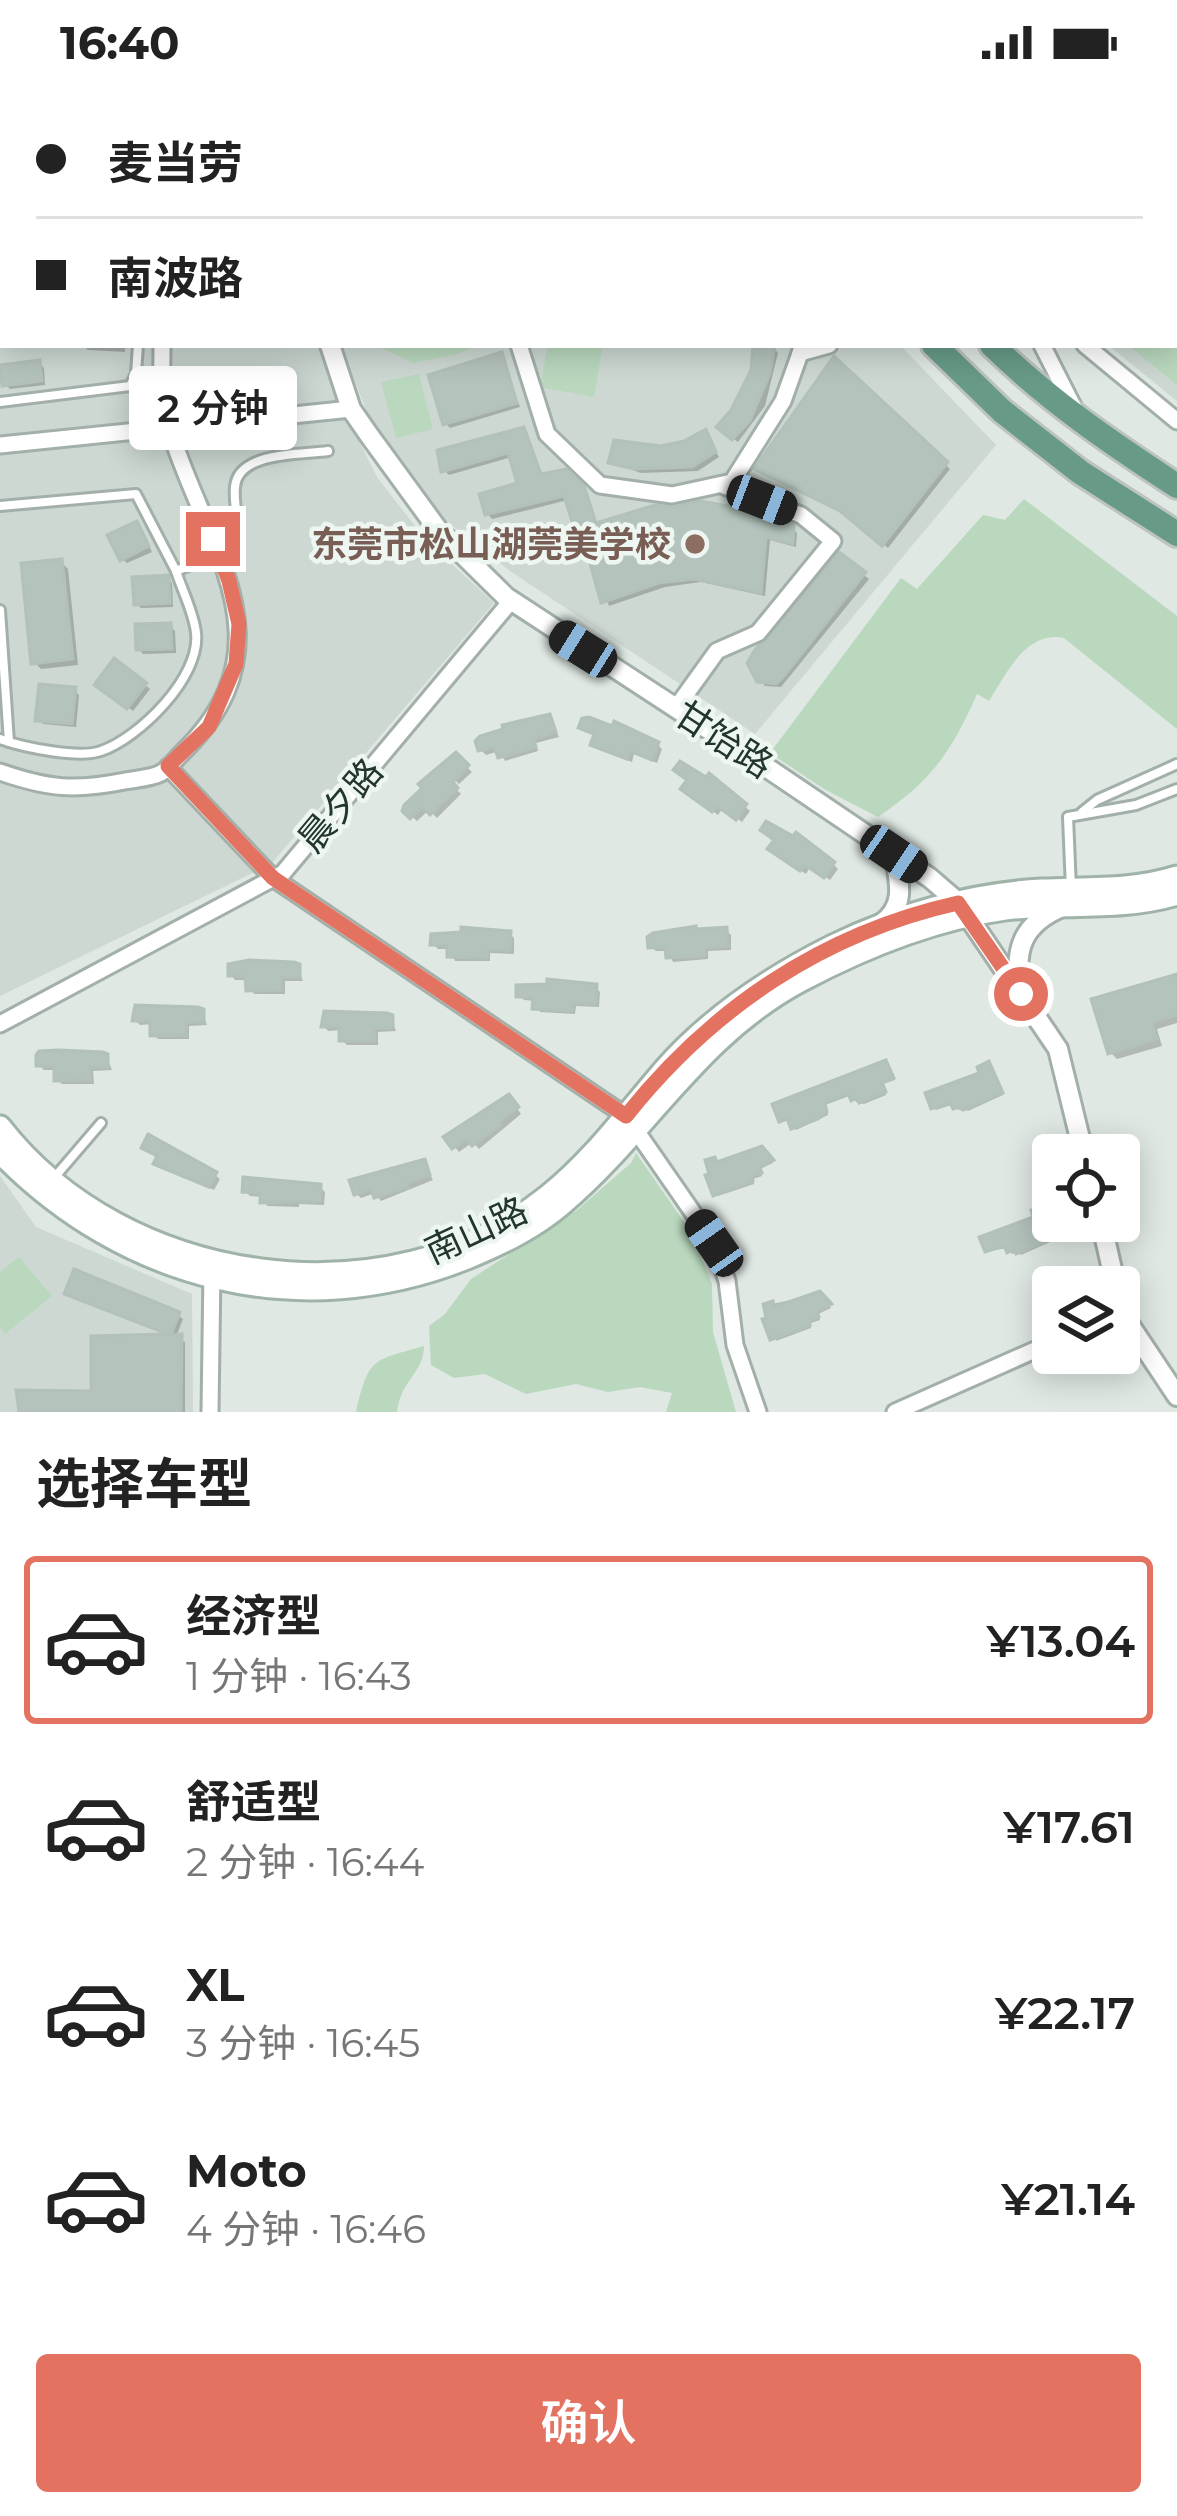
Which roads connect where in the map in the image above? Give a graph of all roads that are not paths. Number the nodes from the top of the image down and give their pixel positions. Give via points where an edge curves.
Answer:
1 (138, 348) edge
2 (162, 348) edge
3 (331, 348) edge
4 (520, 348) edge
5 (937, 348) edge
6 (995, 348) edge
7 (1043, 348) edge
8 (1089, 348) edge
9 (801, 349) edge
10 (0, 402) edge
11 (351, 409) junction
12 (1079, 420) junction
13 (1177, 421) edge
14 (169, 428) junction
15 (0, 446) edge
16 (328, 451) dead end
17 (724, 486) junction
18 (1177, 486) edge
19 (0, 506) edge
20 (1177, 534) edge
21 (216, 546) junction
22 (176, 571) junction
23 (511, 601) junction
24 (0, 610) edge
25 (676, 708) junction
26 (5, 740) edge
27 (1177, 764) edge
28 (168, 766) junction
29 (0, 772) edge
30 (1177, 789) edge
31 (1079, 814) junction
32 (894, 854) junction
33 (1177, 877) edge
34 (273, 878) junction
35 (1177, 894) edge
36 (1068, 898) junction
37 (964, 910) junction
38 (878, 927) junction
39 (1021, 994) junction
40 (0, 1024) edge
41 (631, 1123) junction
42 (101, 1124) dead end
43 (0, 1127) edge
44 (1079, 1134) edge
45 (0, 1152) edge
46 (52, 1180) junction
47 (213, 1269) junction
48 (1140, 1339) edge
49 (1032, 1351) edge
50 (1177, 1396) edge
51 (210, 1412) edge
52 (758, 1412) edge
53 (895, 1412) edge

1 - 10 lane via 130,386
2 - 14 street
3 - 11 street, 甘饴路
4 - 17 street via 547,434 600,485 672,495
5 - 20 main road via 1017,424
6 - 12 main road
7 - 12 street
8 - 13 street
9 - 17 street via 783,401
11 - 14 street
11 - 23 street, 甘饴路 via 440,531
12 - 18 main road
14 - 15 street
14 - 21 street
16 - 21 lane via 256,461 241,471 238,522
17 - 25 street via 801,515 833,541 758,633 717,651
19 - 22 lane via 136,494
21 - 22 lane
21 - 28 street via 239,624 236,664 209,727
22 - 26 lane via 197,636 183,682 145,724 98,753
23 - 25 street, 甘饴路
23 - 34 street, 晨夕路
24 - 26 lane
25 - 32 street, 甘饴路
27 - 31 lane
28 - 29 street via 80,790
28 - 34 street
30 - 31 lane
31 - 36 lane via 1067,817
32 - 37 street, 甘饴路
32 - 38 street via 901,896 895,915
33 - 36 main road, 南山路
34 - 40 street, 晨夕路
34 - 41 street
35 - 36 main road, 南山路 via 1127,905
36 - 37 main road, 南山路
36 - 39 street via 1029,926 1019,946
37 - 38 main road, 南山路
37 - 39 street, 甘饴路
37 - 41 main road, 南山路 via 842,959 775,997
38 - 41 main road, 南山路 via 747,995 668,1066
39 - 44 street, 甘饴路 via 1058,1049
41 - 47 main road, 南山路 via 588,1182 531,1228 445,1267 322,1288 279,1288
41 - 52 street via 714,1243
42 - 46 lane
43 - 46 main road, 南山路
45 - 47 main road, 南山路 via 47,1198 115,1241
46 - 47 main road, 南山路 via 122,1227
47 - 51 street
48 - 50 street
49 - 53 street

